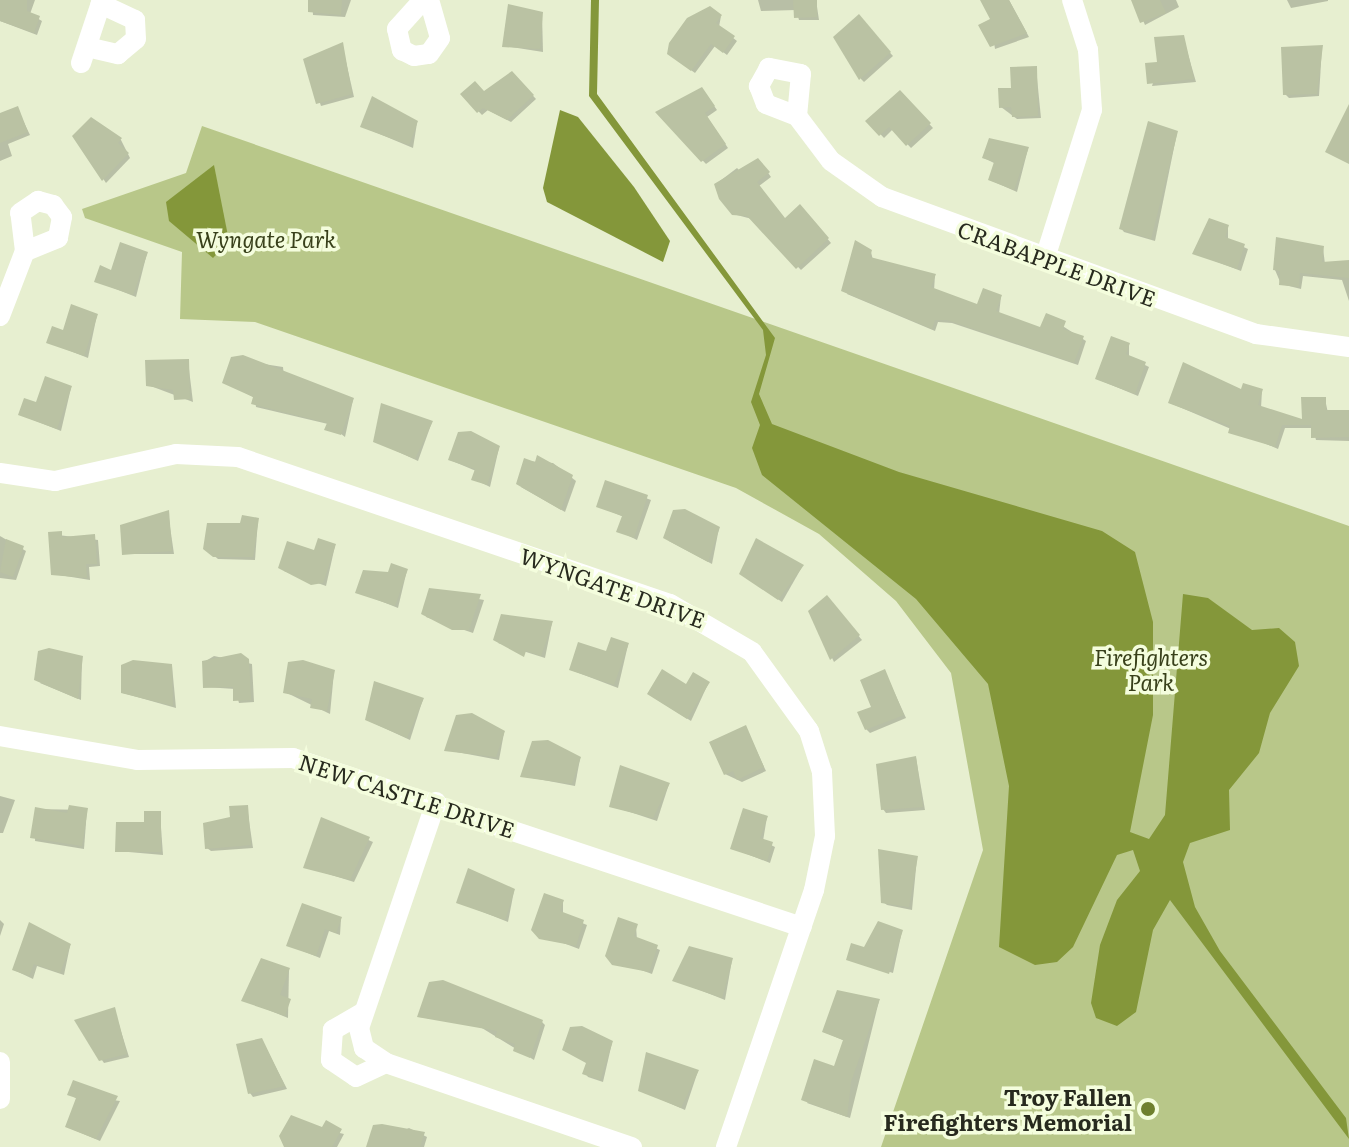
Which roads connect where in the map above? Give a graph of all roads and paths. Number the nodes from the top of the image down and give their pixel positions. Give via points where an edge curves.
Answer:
1 (1072, 0) edge
2 (102, 2) edge
3 (797, 116) dead end
4 (25, 251) dead end
5 (1045, 258) junction
6 (0, 316) edge
7 (1349, 347) edge
8 (0, 473) edge
9 (0, 736) edge
10 (436, 802) junction
11 (802, 927) junction
12 (364, 1012) junction
13 (0, 1062) edge
14 (386, 1063) junction
15 (0, 1099) edge
16 (632, 1147) edge
17 (726, 1147) edge

1 - 5 street via 1088,50 1092,110
2 - 2 street via 84,55 118,54 136,39 135,20
3 - 5 street, CRABAPPLE DRIVE via 831,161 882,197
4 - 6 street
5 - 7 street, CRABAPPLE DRIVE via 1256,334
8 - 11 street, WYNGATE DRIVE via 55,481 176,454 238,457 713,623 775,675 817,752 825,836
9 - 10 street, NEW CASTLE DRIVE via 137,760 293,758
10 - 11 street, NEW CASTLE DRIVE
10 - 12 street
11 - 17 street, WYNGATE DRIVE
12 - 14 street via 360,1042
12 - 14 street via 333,1030 331,1060 356,1077
13 - 15 street
14 - 16 street

